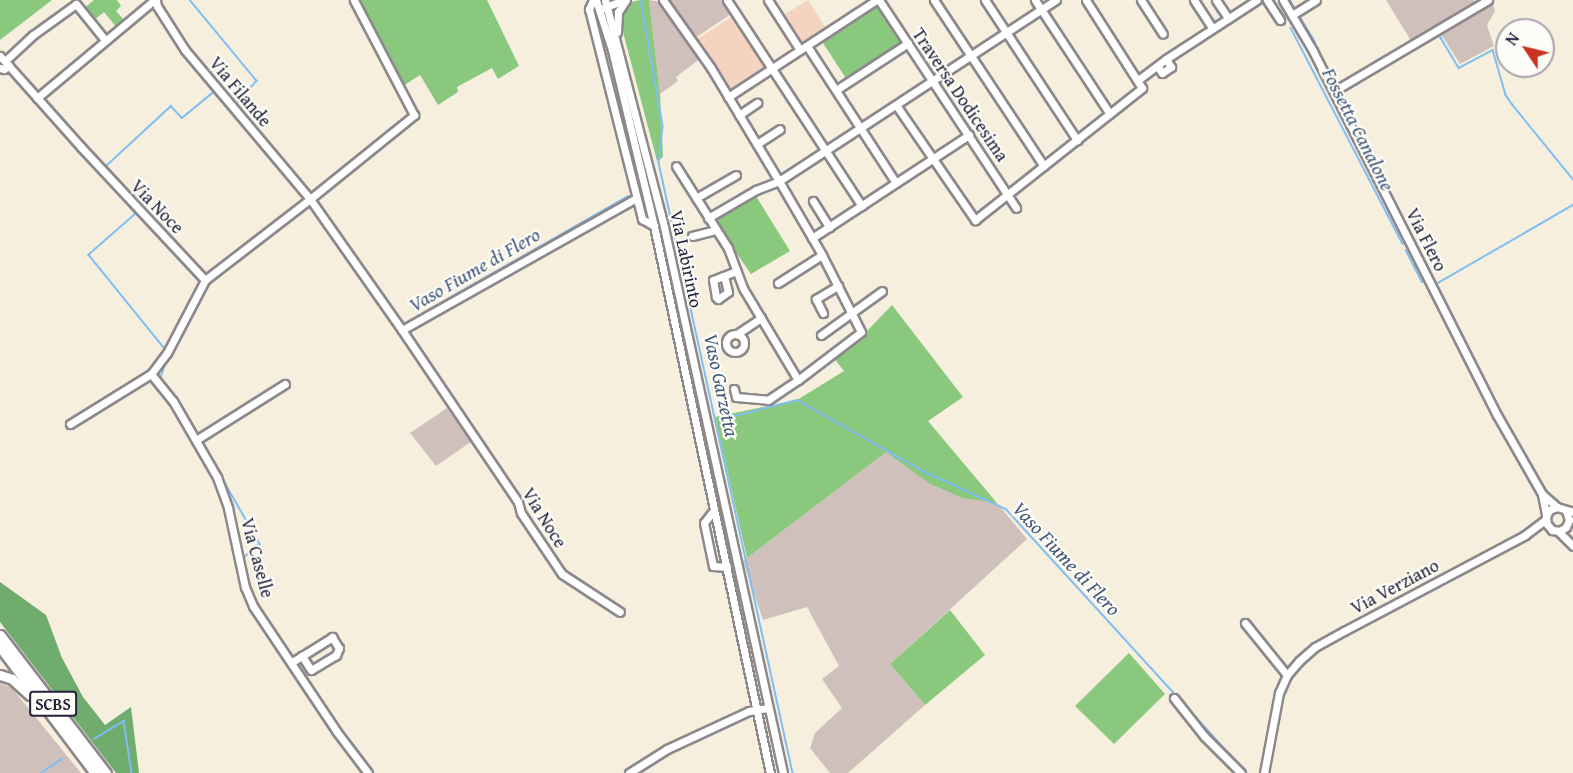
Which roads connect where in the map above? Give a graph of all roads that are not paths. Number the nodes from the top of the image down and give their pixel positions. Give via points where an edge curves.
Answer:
1 (155, 0) edge
2 (354, 0) edge
3 (625, 0) edge
4 (663, 0) edge
5 (727, 0) edge
6 (768, 0) edge
7 (877, 0) edge
8 (934, 0) edge
9 (985, 0) edge
10 (1035, 0) edge
11 (1056, 0) edge
12 (1086, 0) edge
13 (1141, 0) edge
14 (1216, 0) edge
15 (1257, 0) edge
16 (1267, 0) edge
17 (1283, 0) edge
18 (1316, 0) edge
19 (1488, 0) edge
20 (1197, 1) edge
21 (593, 2) edge
22 (606, 3) edge
23 (599, 9) junction
24 (1041, 9) junction
25 (1292, 15) junction
26 (1228, 18) junction
27 (1280, 20) dead end
28 (1212, 28) junction
29 (1006, 32) junction
30 (1163, 33) dead end
31 (616, 34) junction
32 (105, 40) junction
33 (908, 44) junction
34 (804, 48) junction
35 (971, 56) junction
36 (3, 59) edge
37 (0, 68) edge
38 (772, 69) junction
39 (1138, 80) junction
40 (933, 81) junction
41 (836, 90) junction
42 (1334, 91) junction
43 (728, 97) junction
44 (37, 98) junction
45 (757, 103) dead end
46 (896, 105) junction
47 (1110, 114) junction
48 (739, 115) junction
49 (861, 128) junction
50 (780, 129) dead end
51 (969, 135) junction
52 (1077, 140) junction
53 (757, 144) junction
54 (826, 151) junction
55 (932, 160) junction
56 (676, 166) dead end
57 (1044, 166) junction
58 (736, 175) dead end
59 (779, 181) junction
60 (896, 183) junction
61 (1007, 193) junction
62 (636, 198) junction
63 (696, 198) junction
64 (310, 199) junction
65 (813, 201) dead end
66 (862, 206) junction
67 (1016, 208) dead end
68 (708, 218) junction
69 (654, 226) junction
70 (829, 227) junction
71 (716, 230) junction
72 (692, 236) dead end
73 (813, 238) junction
74 (822, 255) junction
75 (736, 271) junction
76 (724, 276) dead end
77 (206, 280) junction
78 (778, 283) dead end
79 (838, 286) junction
80 (882, 291) dead end
81 (823, 313) dead end
82 (851, 315) junction
83 (761, 318) junction
84 (402, 330) junction
85 (737, 334) dead end
86 (820, 335) dead end
87 (151, 374) junction
88 (798, 380) junction
89 (285, 384) dead end
90 (734, 388) dead end
91 (70, 424) dead end
92 (196, 440) junction
93 (1542, 494) junction
94 (1557, 507) junction
95 (714, 510) junction
96 (1570, 511) edge
97 (1546, 517) junction
98 (1570, 523) edge
99 (1555, 530) junction
100 (1525, 535) junction
101 (1573, 544) edge
102 (727, 567) junction
103 (620, 612) dead end
104 (749, 619) junction
105 (739, 620) junction
106 (1245, 623) dead end
107 (0, 635) edge
108 (0, 647) edge
109 (302, 656) junction
110 (292, 662) junction
111 (0, 675) edge
112 (1287, 675) junction
113 (1174, 698) dead end
114 (768, 708) junction
115 (758, 710) junction
116 (63, 730) junction
117 (95, 773) edge
118 (106, 773) edge
119 (368, 773) edge
120 (629, 773) edge
121 (770, 773) edge
122 (783, 773) edge
123 (1241, 773) edge
124 (1264, 773) edge

1 - 32 street
1 - 64 street, Via Filande via 185,50
2 - 64 street via 415,113
3 - 22 street
3 - 31 street via 618,12
4 - 43 street
5 - 38 street
6 - 34 street
7 - 33 street, Traversa Dodicesima
7 - 34 street
8 - 35 street
9 - 29 street
10 - 24 street
11 - 24 street
12 - 39 street
13 - 30 street
14 - 26 street
15 - 26 street
16 - 27 street
17 - 25 street, Via Flero
18 - 25 street
19 - 42 street
20 - 28 street
21 - 23 street
21 - 62 street, Via Labirinto
22 - 23 street
22 - 31 street, Via Labirinto
23 - 69 street, Via Labirinto
24 - 29 street
24 - 47 street
25 - 42 street, Via Flero
26 - 28 street
28 - 39 street
29 - 35 street
29 - 52 street
31 - 104 street, Via Labirinto via 664,226
32 - 36 street via 76,4
32 - 44 street
33 - 40 street, Traversa Dodicesima
33 - 41 street
34 - 38 street
34 - 41 street
35 - 40 street
35 - 57 street
36 - 37 street via 4,69
36 - 44 street, Via Noce
38 - 43 street
38 - 54 street
39 - 47 street via 1142,88
40 - 46 street
40 - 51 street, Traversa Dodicesima
41 - 49 street
42 - 93 street, Via Flero via 1497,415
43 - 48 street
44 - 77 street, Via Noce
45 - 48 street
46 - 49 street
46 - 55 street
47 - 52 street
48 - 53 street
49 - 54 street
49 - 60 street
50 - 53 street
51 - 55 street
51 - 61 street, Traversa Dodicesima
52 - 57 street
53 - 59 street
54 - 59 street
54 - 66 street
55 - 60 street
55 - 61 street via 975,220
56 - 63 street
57 - 61 street
58 - 63 street
59 - 68 street
59 - 73 street
60 - 66 street
61 - 67 street, Traversa Dodicesima
62 - 69 street, Via Labirinto via 642,219
62 - 84 street
63 - 68 street
64 - 77 street
64 - 84 street, Via Noce
65 - 70 street
66 - 70 street
68 - 71 street
69 - 95 street, Via Labirinto
70 - 73 street
71 - 72 street
71 - 75 street
73 - 74 street
74 - 78 street
74 - 79 street
75 - 76 street
75 - 83 street
77 - 87 street via 167,353
79 - 81 street via 816,299
79 - 82 street
80 - 82 street
82 - 86 street
82 - 88 street via 861,332
83 - 85 street
83 - 88 street
84 - 103 street, Via Noce via 562,574
87 - 91 street
87 - 92 street, Via Caselle
88 - 90 street via 768,400 736,397
89 - 92 street
92 - 110 street, Via Caselle via 217,477 228,508 249,598
93 - 94 street
93 - 97 street
94 - 96 street
94 - 97 street
95 - 102 street, Via Labirinto
95 - 102 street, Via Labirinto via 704,523 713,566
96 - 98 street
97 - 99 street
97 - 100 street, Via Verziano
98 - 99 street
98 - 101 street
99 - 100 street, Via Verziano
99 - 101 street
100 - 112 street, Via Verziano via 1315,647
102 - 105 street, Via Labirinto
104 - 105 street
104 - 114 street, Via Labirinto
105 - 115 street, Via Labirinto
106 - 112 street
107 - 118 highway, SCBS
108 - 116 highway, SCBS
109 - 109 street via 311,670 336,655 339,648 332,637
109 - 110 street
110 - 119 street, Via Caselle
111 - 116 highway via 21,686
112 - 124 street, Via Verziano via 1273,716
113 - 123 street
114 - 115 street
114 - 122 street, Via Labirinto
115 - 120 street via 667,749
115 - 121 street, Via Labirinto
116 - 117 highway, SCBS

